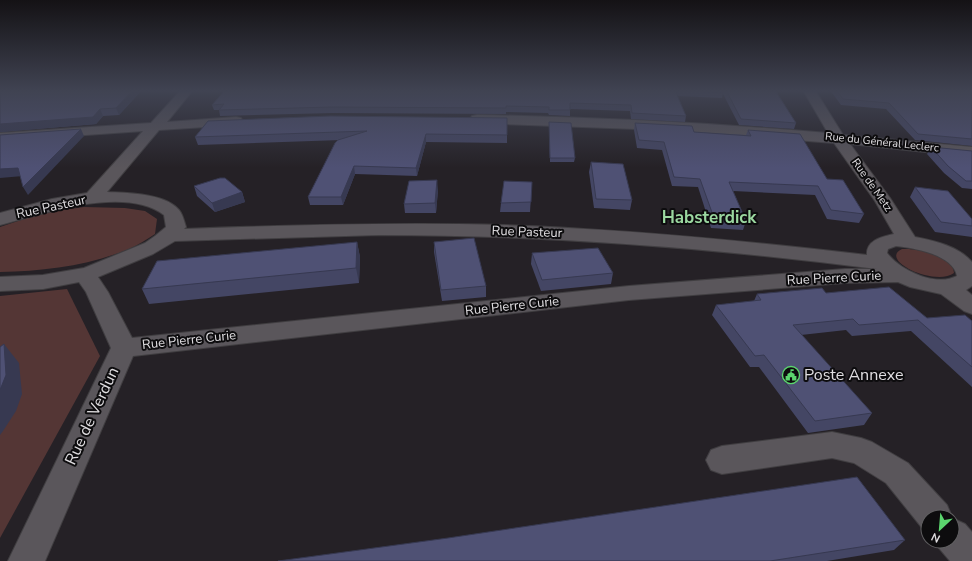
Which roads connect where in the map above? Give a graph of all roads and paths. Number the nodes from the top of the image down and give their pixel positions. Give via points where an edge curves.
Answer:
1 (164, 116) edge
2 (825, 116) edge
3 (463, 118) edge
4 (248, 121) edge
5 (156, 125) junction
6 (0, 137) edge
7 (838, 138) junction
8 (972, 152) edge
9 (92, 199) junction
10 (0, 219) edge
11 (171, 235) junction
12 (907, 241) junction
13 (891, 269) junction
14 (85, 274) junction
15 (971, 274) edge
16 (0, 284) edge
17 (947, 287) junction
18 (972, 306) edge
19 (124, 348) junction
20 (722, 460) dead end
21 (928, 509) edge
22 (960, 546) edge
23 (972, 560) edge
24 (26, 561) edge

1 - 5 street
2 - 7 street, Rue de Metz
3 - 7 street, Rue du Général Leclerc via 636,124
4 - 5 street
5 - 6 street
5 - 9 street
7 - 8 street, Rue du Général Leclerc
7 - 12 street, Rue de Metz via 898,222
9 - 10 street, Rue Pasteur via 28,210
9 - 11 street, Rue Pasteur via 134,199 163,207 172,213 176,227
11 - 13 street, Rue Pasteur via 373,229 511,231 744,247
11 - 14 street via 147,249
12 - 13 street, Rue Pasteur via 885,242 876,250 876,256
12 - 15 street, Rue Pasteur via 946,253 965,266
13 - 17 street, Rue Pasteur via 926,284
13 - 19 street, Rue Pierre Curie via 845,276 629,293
14 - 16 street via 48,281
14 - 19 street via 97,292
15 - 17 street, Rue Pasteur via 965,284
17 - 18 street
19 - 24 street, Rue de Verdun
20 - 21 street via 832,445 861,451 897,473
22 - 23 street

